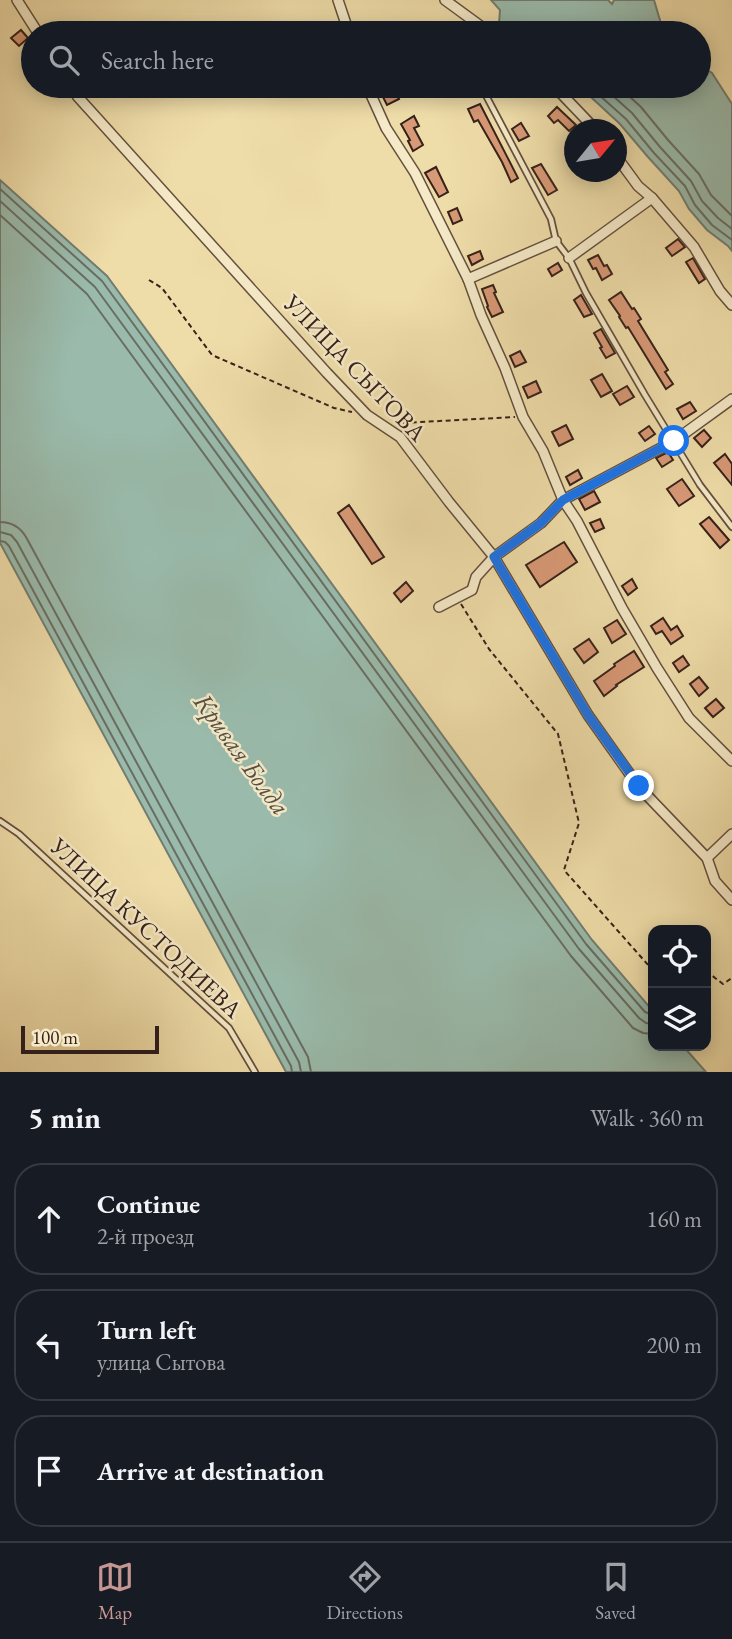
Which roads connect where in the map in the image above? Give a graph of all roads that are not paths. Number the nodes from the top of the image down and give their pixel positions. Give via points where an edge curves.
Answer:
1 (17, 0) edge
2 (338, 0) edge
3 (445, 0) edge
4 (30, 21) edge
5 (345, 21) edge
6 (471, 21) edge
7 (79, 98) edge
8 (372, 98) edge
9 (487, 98) edge
10 (565, 98) edge
11 (586, 119) edge
12 (627, 170) edge
13 (652, 198) junction
14 (556, 241) junction
15 (569, 258) junction
16 (468, 279) junction
17 (732, 305) edge
18 (732, 399) edge
19 (674, 441) junction
20 (563, 500) junction
21 (732, 527) edge
22 (494, 557) junction
23 (439, 607) dead end
24 (732, 761) edge
25 (0, 821) edge
26 (732, 834) edge
27 (707, 858) junction
28 (732, 900) edge
29 (256, 1072) edge

1 - 4 street
2 - 5 street
3 - 6 street
7 - 22 street, УЛИЦА СЫТОВА via 367,415 400,437
8 - 16 street
9 - 14 lane via 551,219
10 - 11 street
12 - 13 street
13 - 15 street
13 - 17 street via 694,247
14 - 15 lane
14 - 16 street
15 - 19 lane
16 - 20 street via 523,417
18 - 19 street
19 - 20 street
19 - 21 lane
20 - 22 street via 541,523
20 - 24 street via 689,718
22 - 23 street via 476,577 472,590
22 - 27 street, УЛИЦА СЫТОВА via 588,715 639,786
25 - 29 lane, УЛИЦА КУСТОДИЕВА via 229,1028
26 - 27 street
27 - 28 street, УЛИЦА СЫТОВА via 715,881

